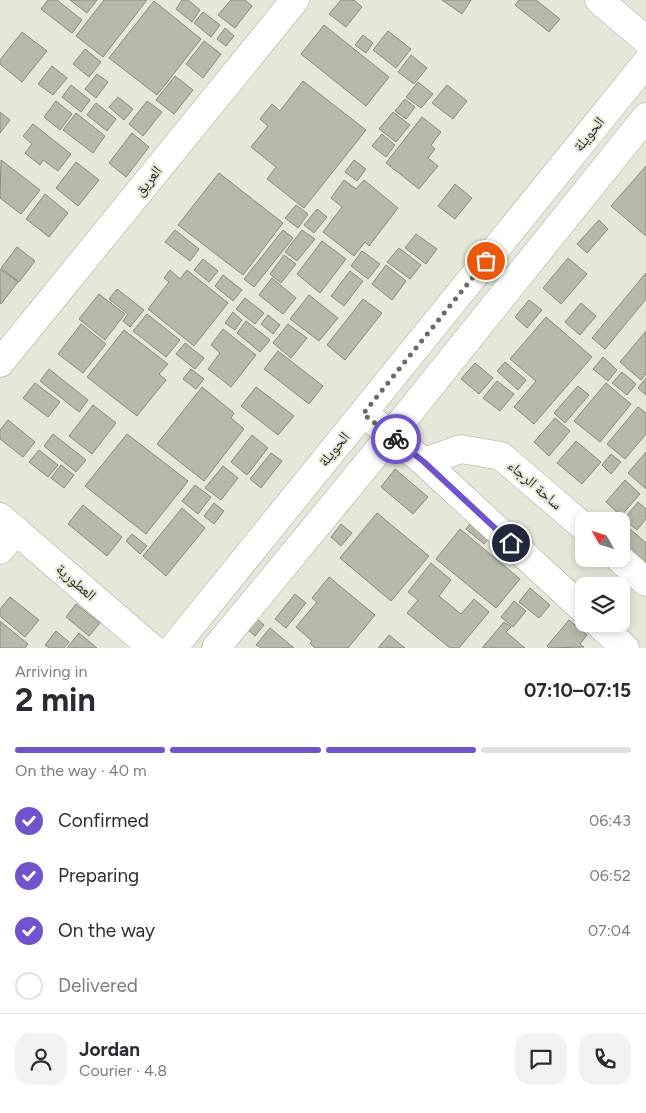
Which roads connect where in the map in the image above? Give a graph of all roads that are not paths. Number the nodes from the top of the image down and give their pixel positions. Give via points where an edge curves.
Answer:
1 (295, 0) edge
2 (599, 0) edge
3 (646, 40) edge
4 (646, 63) edge
5 (646, 117) edge
6 (0, 363) edge
7 (363, 414) junction
8 (391, 435) junction
9 (424, 462) junction
10 (575, 519) edge
11 (5, 532) edge
12 (630, 568) edge
13 (646, 582) edge
14 (575, 602) edge
15 (607, 632) edge
16 (152, 648) edge
17 (173, 648) edge
18 (216, 648) edge
19 (625, 648) edge

1 - 6 street, العريق
2 - 3 street
4 - 7 street, الحويلة
5 - 8 street
7 - 8 street
7 - 17 street, الحويلة
8 - 9 street
8 - 18 street
9 - 10 street, ساحة الرجاء via 461,449 501,456
9 - 14 street
11 - 16 street, العطورية
12 - 13 street
15 - 19 street

